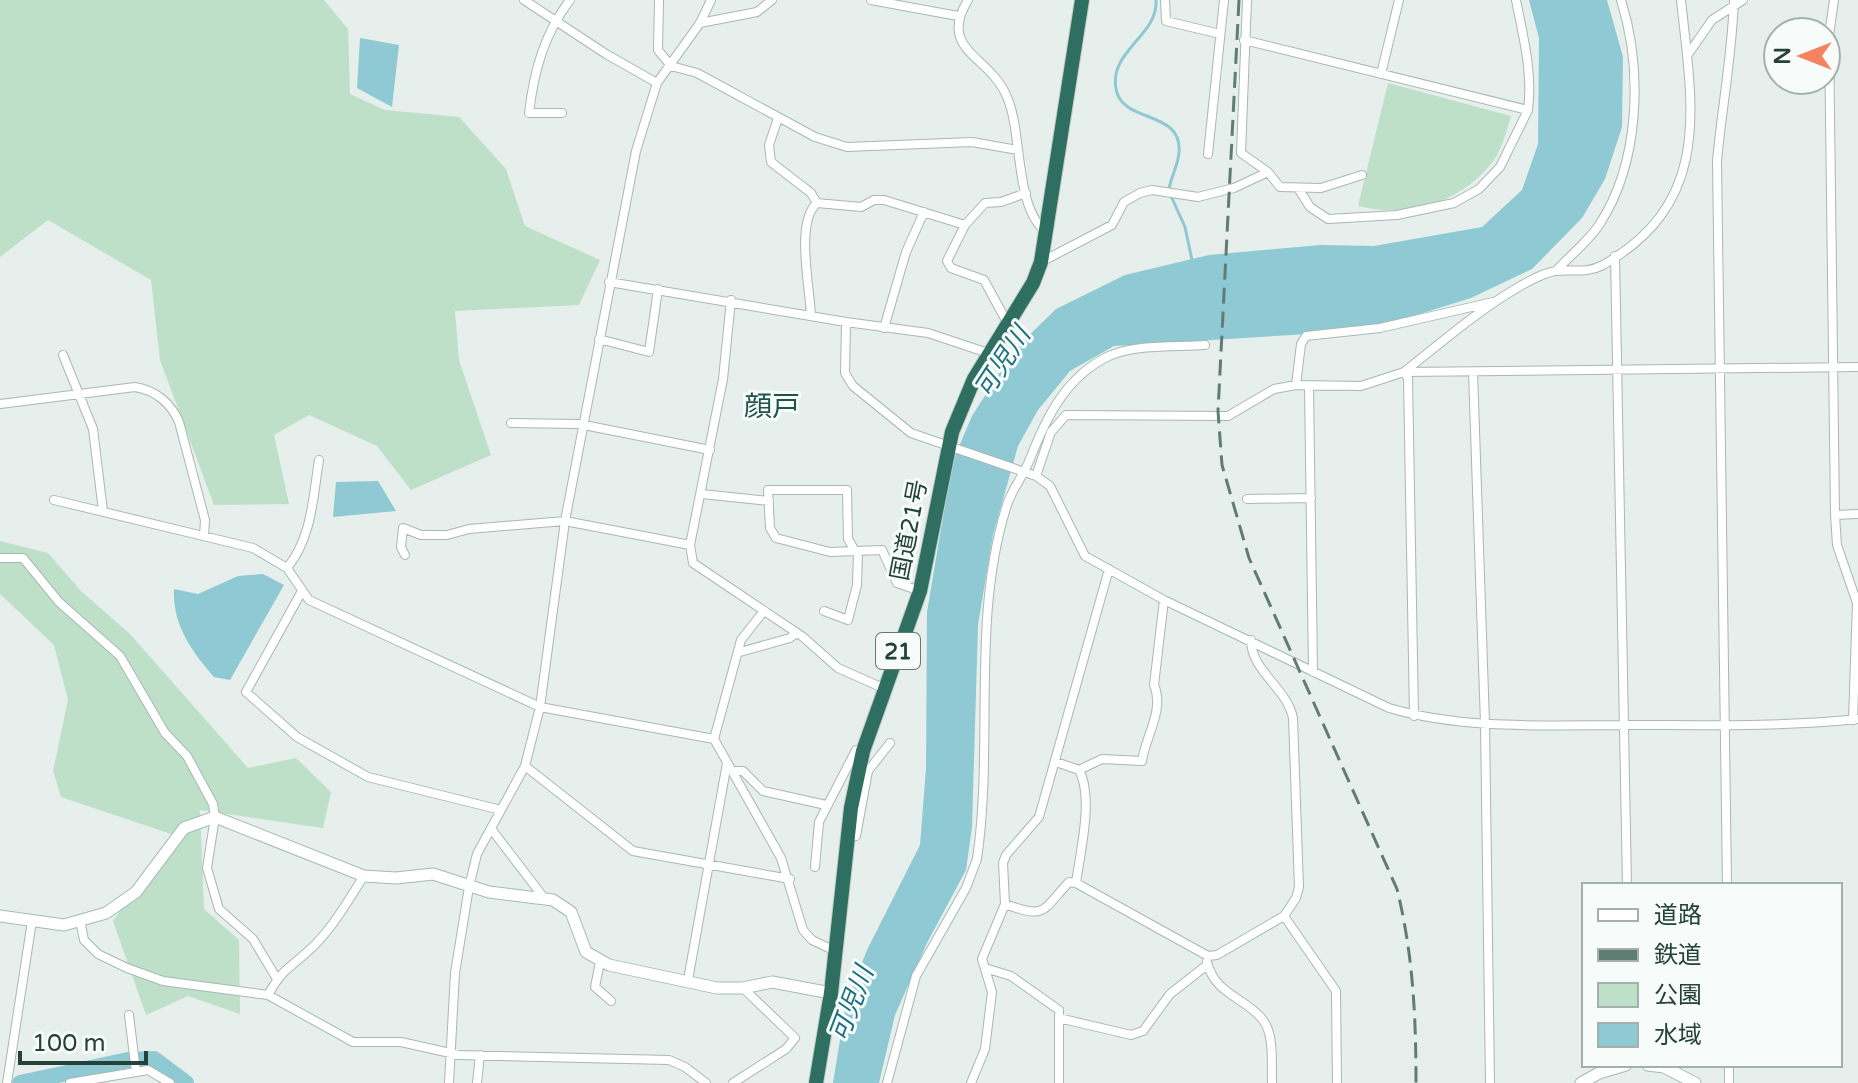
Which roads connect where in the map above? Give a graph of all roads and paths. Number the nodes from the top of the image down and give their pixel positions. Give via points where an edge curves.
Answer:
1 (524, 0) edge
2 (570, 0) edge
3 (659, 0) edge
4 (711, 0) edge
5 (772, 0) edge
6 (871, 0) edge
7 (968, 0) edge
8 (1082, 0) edge
9 (1165, 0) edge
10 (1224, 0) edge
11 (1247, 0) edge
12 (1399, 0) edge
13 (1516, 0) edge
14 (1621, 0) edge
15 (1681, 0) edge
16 (1743, 0) edge
17 (1834, 0) edge
18 (1734, 2) edge
19 (958, 16) junction
20 (554, 20) junction
21 (700, 23) junction
22 (1220, 34) junction
23 (1244, 40) junction
24 (1689, 53) junction
25 (671, 66) junction
26 (1381, 74) junction
27 (657, 83) junction
28 (1528, 110) junction
29 (562, 113) dead end
30 (778, 118) junction
31 (1018, 150) junction
32 (1208, 154) dead end
33 (1268, 172) junction
34 (1362, 175) dead end
35 (1298, 188) junction
36 (1026, 193) junction
37 (817, 203) junction
38 (924, 212) junction
39 (965, 225) junction
40 (1047, 233) junction
41 (1615, 256) junction
42 (1041, 262) junction
43 (1557, 270) junction
44 (609, 282) junction
45 (658, 289) junction
46 (731, 300) junction
47 (1493, 302) junction
48 (811, 316) junction
49 (1011, 320) junction
50 (846, 322) junction
51 (884, 328) junction
52 (599, 339) junction
53 (1205, 345) dead end
54 (988, 353) junction
55 (63, 355) dead end
56 (1858, 367) edge
57 (1720, 368) junction
58 (1831, 368) junction
59 (1617, 371) junction
60 (1404, 372) junction
61 (1473, 372) junction
62 (1296, 385) junction
63 (1309, 386) junction
64 (78, 395) junction
65 (0, 404) edge
66 (511, 423) dead end
67 (585, 426) junction
68 (951, 446) junction
69 (710, 450) junction
70 (319, 460) dead end
71 (1025, 473) junction
72 (1036, 476) junction
73 (702, 494) junction
74 (1311, 498) junction
75 (1247, 499) dead end
76 (54, 500) dead end
77 (769, 501) junction
78 (103, 511) junction
79 (1858, 514) edge
80 (1835, 515) junction
81 (565, 521) junction
82 (204, 536) junction
83 (690, 545) junction
84 (857, 551) junction
85 (405, 555) dead end
86 (0, 558) edge
87 (287, 568) junction
88 (1109, 569) junction
89 (302, 591) junction
90 (920, 591) junction
91 (1164, 600) junction
92 (824, 611) dead end
93 (763, 612) junction
94 (796, 633) junction
95 (1251, 640) junction
96 (740, 652) junction
97 (1313, 672) junction
98 (883, 688) junction
99 (540, 707) junction
100 (1414, 716) junction
101 (1856, 719) edge
102 (1485, 723) junction
103 (1624, 725) junction
104 (1726, 725) junction
105 (714, 739) junction
106 (890, 743) dead end
107 (863, 751) junction
108 (1056, 762) junction
109 (727, 763) junction
110 (525, 766) junction
111 (863, 770) junction
112 (1079, 770) junction
113 (734, 771) junction
114 (826, 805) junction
115 (501, 810) junction
116 (215, 817) junction
117 (492, 830) junction
118 (856, 836) dead end
119 (708, 865) junction
120 (815, 867) dead end
121 (364, 876) junction
122 (790, 879) junction
123 (1076, 883) junction
124 (1627, 883) edge
125 (1727, 883) edge
126 (469, 887) junction
127 (544, 898) junction
128 (1005, 904) junction
129 (0, 916) edge
130 (1284, 916) junction
131 (80, 920) junction
132 (32, 921) junction
133 (835, 951) junction
134 (1208, 960) junction
135 (600, 962) junction
136 (985, 968) junction
137 (277, 979) junction
138 (688, 980) junction
139 (743, 988) junction
140 (831, 993) junction
141 (268, 995) junction
142 (611, 1001) dead end
143 (129, 1015) dead end
144 (1059, 1018) junction
145 (0, 1046) edge
146 (11, 1050) junction
147 (449, 1053) junction
148 (480, 1055) junction
149 (1621, 1067) edge
150 (1664, 1067) edge
151 (136, 1072) junction
152 (7, 1083) edge
153 (70, 1083) edge
154 (170, 1083) edge
155 (449, 1083) edge
156 (477, 1083) edge
157 (706, 1083) edge
158 (733, 1083) edge
159 (816, 1083) edge
160 (887, 1083) edge
161 (971, 1083) edge
162 (1059, 1083) edge
163 (1272, 1083) edge
164 (1337, 1083) edge
165 (1490, 1083) edge
166 (1581, 1083) edge
167 (1695, 1083) edge

1 - 20 street
2 - 20 street
3 - 25 street via 658,50
4 - 21 street
5 - 21 street via 757,12
6 - 19 street
7 - 19 street
8 - 40 highway, 国道21号 / 21
9 - 22 street via 1166,21
10 - 22 street
11 - 23 street
12 - 26 street
13 - 28 street via 1527,56
14 - 43 street via 1633,58 1635,99 1629,136 1609,207
15 - 24 street
16 - 18 street
17 - 58 street via 1829,35
18 - 24 street via 1712,20
18 - 57 street via 1717,161
19 - 31 street via 961,44 986,66 1008,98
20 - 27 street
20 - 29 street via 533,80 529,113
21 - 25 street
22 - 32 street
23 - 26 street
23 - 33 street via 1241,153
24 - 41 street via 1693,109 1686,160 1665,209
25 - 27 street
25 - 30 street via 697,73
26 - 28 street
27 - 44 street via 636,151
28 - 35 street via 1500,167 1479,189 1454,203 1397,215 1328,219 1310,207
30 - 31 street via 847,147 972,142
30 - 37 street via 769,145 771,162
31 - 36 street
33 - 35 street via 1280,187
33 - 42 street via 1198,197 1140,193 1124,202 1112,225
34 - 35 street via 1321,188
36 - 39 street via 985,203
36 - 40 street via 1039,227
37 - 38 street via 861,207 884,200
37 - 48 street via 804,232
38 - 39 street
38 - 51 street
39 - 49 street via 947,261 951,268 984,280
40 - 42 highway, 国道21号 / 21
41 - 43 street via 1587,272
41 - 59 street
42 - 49 highway, 国道21号 / 21
43 - 47 street
44 - 45 street
44 - 52 street
45 - 46 street
45 - 52 street via 649,352
46 - 48 street
46 - 69 street
47 - 60 street
47 - 62 street via 1380,328 1306,336
48 - 50 street
49 - 54 highway, 国道21号 / 21
50 - 51 street
50 - 68 street via 845,373 853,386 911,433
51 - 54 street via 928,333
52 - 67 street
53 - 71 street via 1121,352 1101,360 1051,409
54 - 68 highway, 国道21号 / 21 via 962,404
55 - 64 street
56 - 58 street
57 - 58 street
57 - 59 street
57 - 104 street
58 - 80 street
59 - 61 street
59 - 103 street
60 - 61 street
60 - 63 street via 1361,386
60 - 100 street
61 - 102 street
62 - 63 street
62 - 72 street via 1274,389 1228,416 1066,415 1051,432
63 - 74 street
64 - 65 street
64 - 78 street via 93,429
64 - 82 street via 150,389 173,409 203,510
66 - 67 street
67 - 69 street
67 - 81 street
68 - 71 street
68 - 90 highway, 国道21号 / 21
69 - 73 street
70 - 87 street via 309,523 299,554
71 - 72 street
71 - 160 street via 1005,511 990,593 977,859 916,976
72 - 88 street via 1050,486 1085,556
73 - 77 street
73 - 83 street
74 - 75 street
74 - 97 street
76 - 78 street
77 - 84 street via 770,528 776,538 830,552
77 - 84 street via 768,490 847,490 848,539
78 - 82 street
79 - 80 street
80 - 101 street via 1837,545 1857,603
81 - 83 street
81 - 85 street via 447,535 421,535 403,528
81 - 99 street
82 - 87 street via 253,548
83 - 93 street via 699,569
84 - 90 street via 882,550 897,583
84 - 92 street via 857,585 848,620
86 - 116 street via 23,558 59,602 120,656 153,715 202,781
87 - 89 street
88 - 91 street
88 - 108 street
89 - 99 street via 341,617
89 - 115 street via 246,692 297,737 368,777
90 - 98 highway, 国道21号 / 21
91 - 95 street
91 - 112 street via 1154,685 1158,694 1142,761 1102,759
93 - 94 street
93 - 96 street via 741,640
94 - 96 street
94 - 98 street via 838,668
95 - 97 street
95 - 130 street via 1251,652 1285,697 1293,718 1299,887
96 - 105 street
97 - 100 street
98 - 107 highway, 国道21号 / 21
99 - 105 street
99 - 110 street
100 - 102 street
101 - 104 street
102 - 103 street
102 - 165 street
103 - 104 street
103 - 124 street
104 - 125 street
105 - 109 street
106 - 111 street
107 - 111 highway, 国道21号 / 21
107 - 114 street via 856,750
108 - 112 street
108 - 128 street via 1039,817 1006,855
109 - 113 street
109 - 119 street
110 - 115 street
110 - 119 street via 633,851
111 - 118 street
111 - 133 highway, 国道21号 / 21 via 851,808
112 - 123 street via 1085,820
113 - 114 street via 743,771 763,791
113 - 122 street
114 - 120 street
115 - 117 street
116 - 121 street
116 - 131 street via 184,828 136,892 106,913
116 - 137 street via 207,868 219,909 253,939
117 - 126 street via 477,854
117 - 127 street
119 - 122 street
119 - 138 street
121 - 126 street via 433,874
121 - 137 street via 319,938
122 - 133 street via 803,930
123 - 128 street via 1069,882 1041,913
123 - 134 street
126 - 127 street
126 - 147 street
127 - 135 street via 571,912 586,952
128 - 136 street via 982,959
129 - 132 street
130 - 134 street
130 - 164 street via 1336,991
131 - 132 street via 64,925
131 - 141 street via 84,940 98,954 127,968 163,981
132 - 146 street
133 - 140 highway, 国道21号 / 21
134 - 144 street via 1170,994 1143,1031 1131,1035
134 - 163 street via 1217,985 1263,1021 1270,1040
135 - 138 street
135 - 142 street via 595,987
136 - 144 street via 1011,976 1059,1010
136 - 161 street via 992,992 985,1049
137 - 141 street
138 - 139 street
139 - 140 street via 772,982
139 - 158 street via 795,1038
140 - 159 highway, 国道21号 / 21
141 - 147 street via 353,1042 401,1042
143 - 151 street
144 - 162 street
145 - 146 street
146 - 152 street
147 - 148 street
147 - 155 street
148 - 156 street
148 - 157 street via 669,1060
149 - 166 street
150 - 167 street
151 - 153 street
151 - 154 street via 148,1070

